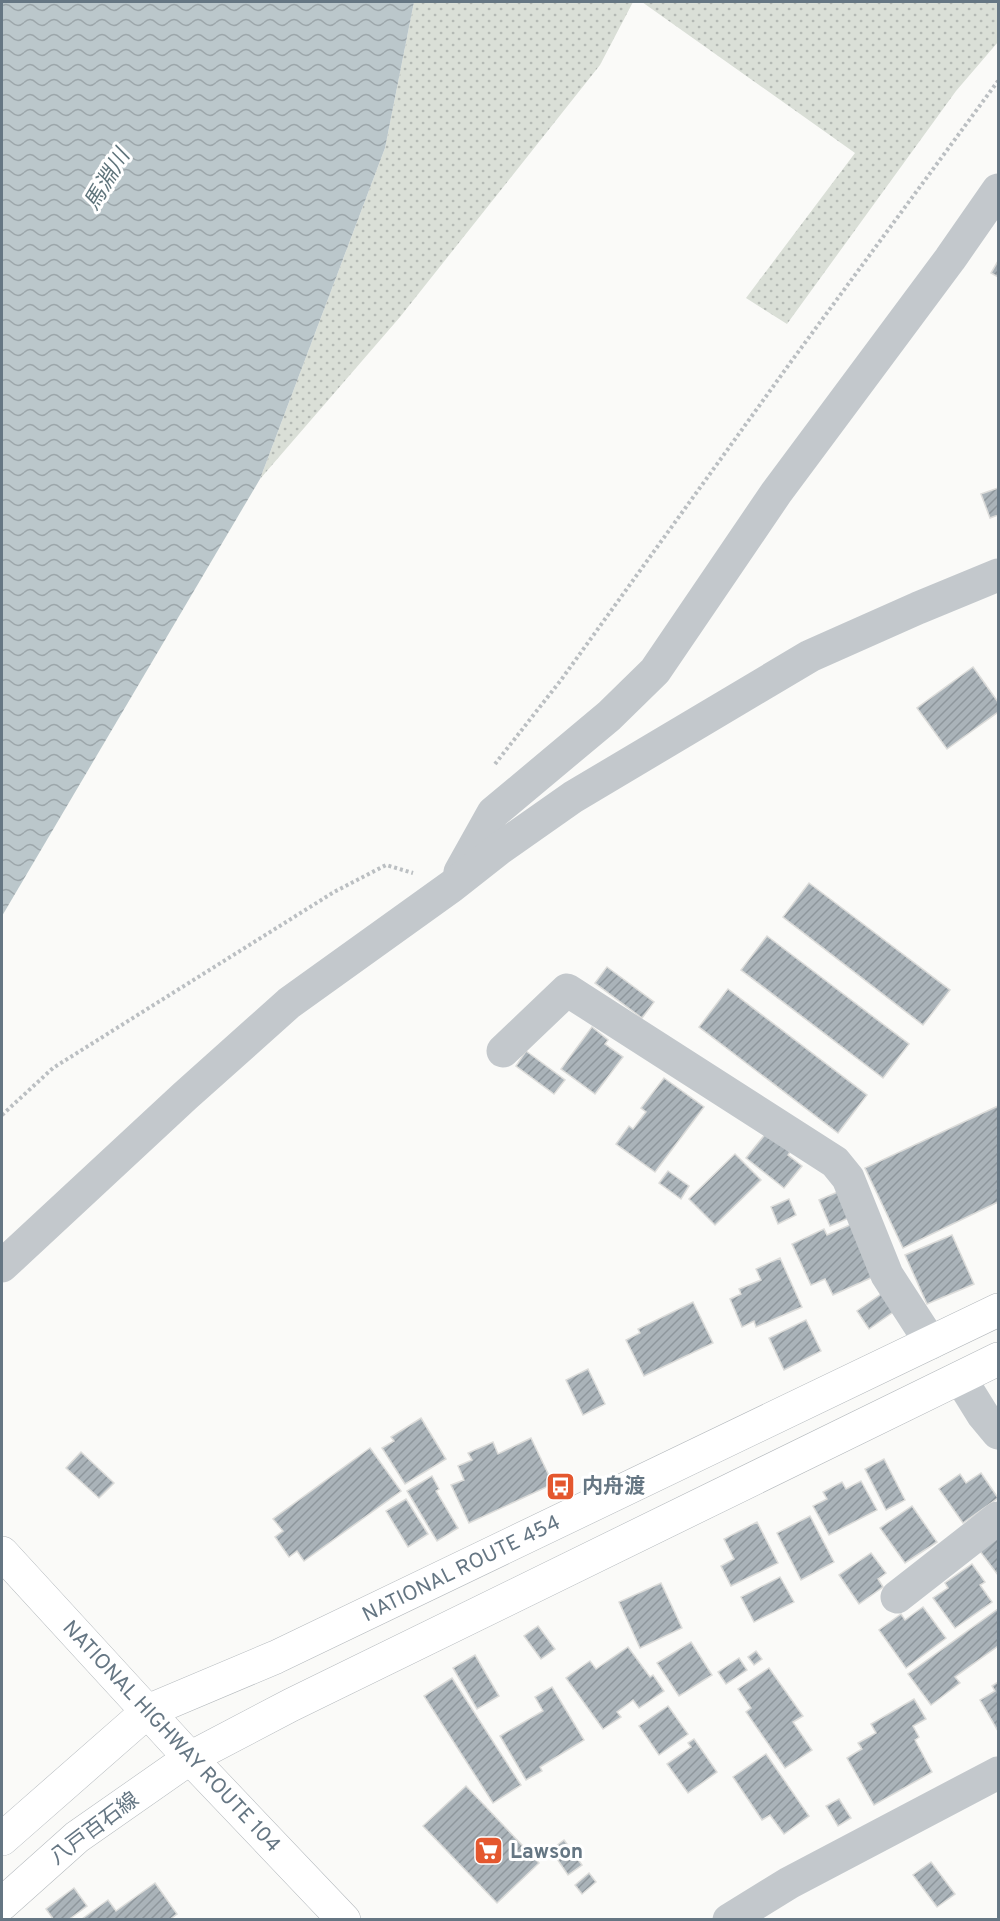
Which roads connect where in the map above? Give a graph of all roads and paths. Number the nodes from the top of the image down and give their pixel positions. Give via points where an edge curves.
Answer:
1 (999, 81) edge
2 (999, 190) edge
3 (999, 575) edge
4 (488, 774) dead end
5 (452, 886) junction
6 (503, 1051) dead end
7 (2, 1115) edge
8 (2, 1266) edge
9 (999, 1310) edge
10 (932, 1344) junction
11 (999, 1359) edge
12 (960, 1378) junction
13 (999, 1433) edge
14 (999, 1518) edge
15 (2, 1552) edge
16 (897, 1596) dead end
17 (148, 1711) junction
18 (190, 1758) junction
19 (999, 1773) edge
20 (2, 1839) edge
21 (2, 1904) edge
22 (344, 1920) edge
23 (729, 1920) edge

1 - 4 path
2 - 5 street via 776,493 655,671 609,716 493,813
3 - 5 street via 810,656 573,797
5 - 7 path via 386,864 334,892 53,1068
5 - 8 street via 289,1003
6 - 10 street via 567,990 835,1162 848,1178 887,1275
9 - 10 main road, NATIONAL ROUTE 454
10 - 17 main road, NATIONAL ROUTE 454 via 276,1657
11 - 12 main road
12 - 13 street
12 - 18 main road
14 - 16 street
15 - 17 main road, NATIONAL HIGHWAY ROUTE 104
17 - 18 main road, NATIONAL HIGHWAY ROUTE 104
17 - 20 main road
18 - 21 main road, 八戸百石線 via 76,1837
18 - 22 main road, NATIONAL HIGHWAY ROUTE 104
19 - 23 street via 789,1883

